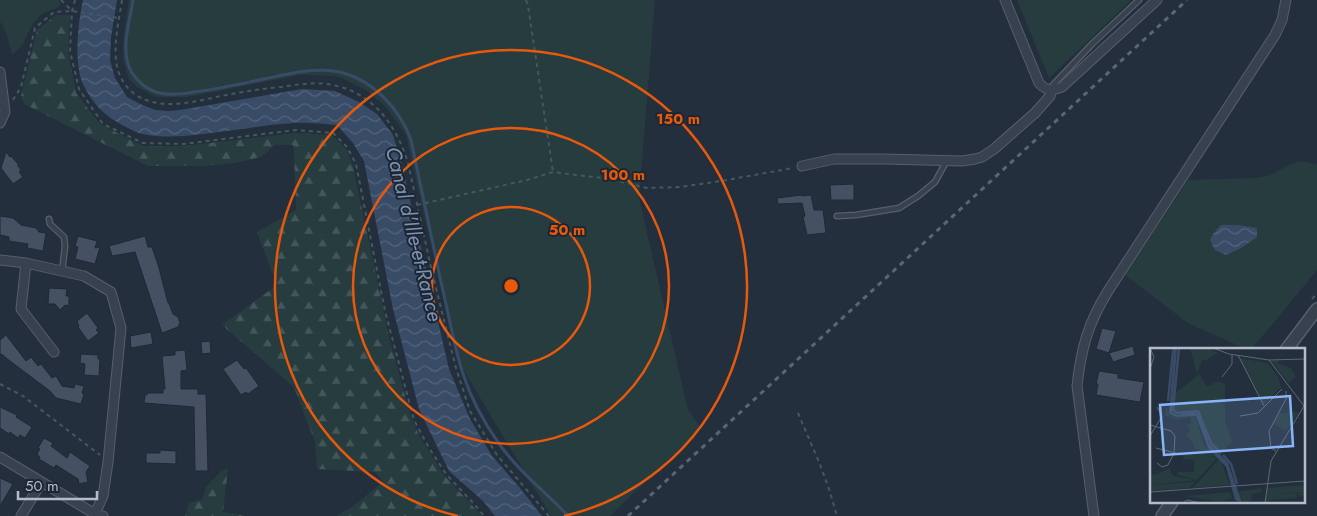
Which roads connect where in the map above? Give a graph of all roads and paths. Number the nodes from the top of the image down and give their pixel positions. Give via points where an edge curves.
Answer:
1 (60, 0) edge
2 (75, 0) edge
3 (122, 0) edge
4 (526, 0) edge
5 (1005, 0) edge
6 (1138, 0) edge
7 (1157, 0) edge
8 (1286, 0) edge
9 (72, 11) junction
10 (118, 18) junction
11 (0, 77) edge
12 (1052, 90) junction
13 (5, 112) junction
14 (0, 123) edge
15 (947, 160) junction
16 (802, 166) joint
17 (553, 172) junction
18 (416, 205) junction
19 (837, 216) dead end
20 (49, 219) dead end
21 (0, 260) edge
22 (26, 263) junction
23 (62, 272) junction
24 (1317, 309) edge
25 (1288, 348) edge
26 (54, 352) dead end
27 (0, 384) edge
28 (798, 413) dead end
29 (0, 457) edge
30 (108, 462) junction
31 (41, 483) junction
32 (1171, 504) edge
33 (97, 515) edge
34 (20, 516) edge
35 (484, 516) edge
36 (549, 516) edge
37 (837, 516) edge
38 (1094, 516) edge
39 (1162, 516) edge

1 - 9 path
2 - 9 path
3 - 10 path
4 - 17 path
5 - 12 street via 1039,84
6 - 12 lane via 1052,85
7 - 12 street via 1062,87
8 - 38 street via 1275,35 1091,322 1084,342 1077,386
9 - 10 path
9 - 13 path via 54,12 35,28 21,87
9 - 35 path via 70,51 79,89 103,124 143,143 184,144 296,130 333,133 348,148 356,164 385,311 414,420 446,474
10 - 18 path via 118,71 130,91 155,103 192,102 319,83 336,85 362,96 389,121 404,149
11 - 13 street
12 - 15 street via 1035,113 988,154 969,161
13 - 14 street
15 - 16 street via 834,159
15 - 19 lane via 935,182 899,208
16 - 17 path via 721,182 647,188 610,179
17 - 18 path
18 - 36 path via 456,368 470,411 497,455
20 - 23 lane via 64,237
21 - 22 street
22 - 23 street
22 - 26 street via 21,309
23 - 30 street via 84,276 111,292 121,328
24 - 25 street
27 - 30 path via 22,396
28 - 37 path via 820,462
29 - 31 street
30 - 33 street
31 - 33 street
31 - 34 street
32 - 39 street

